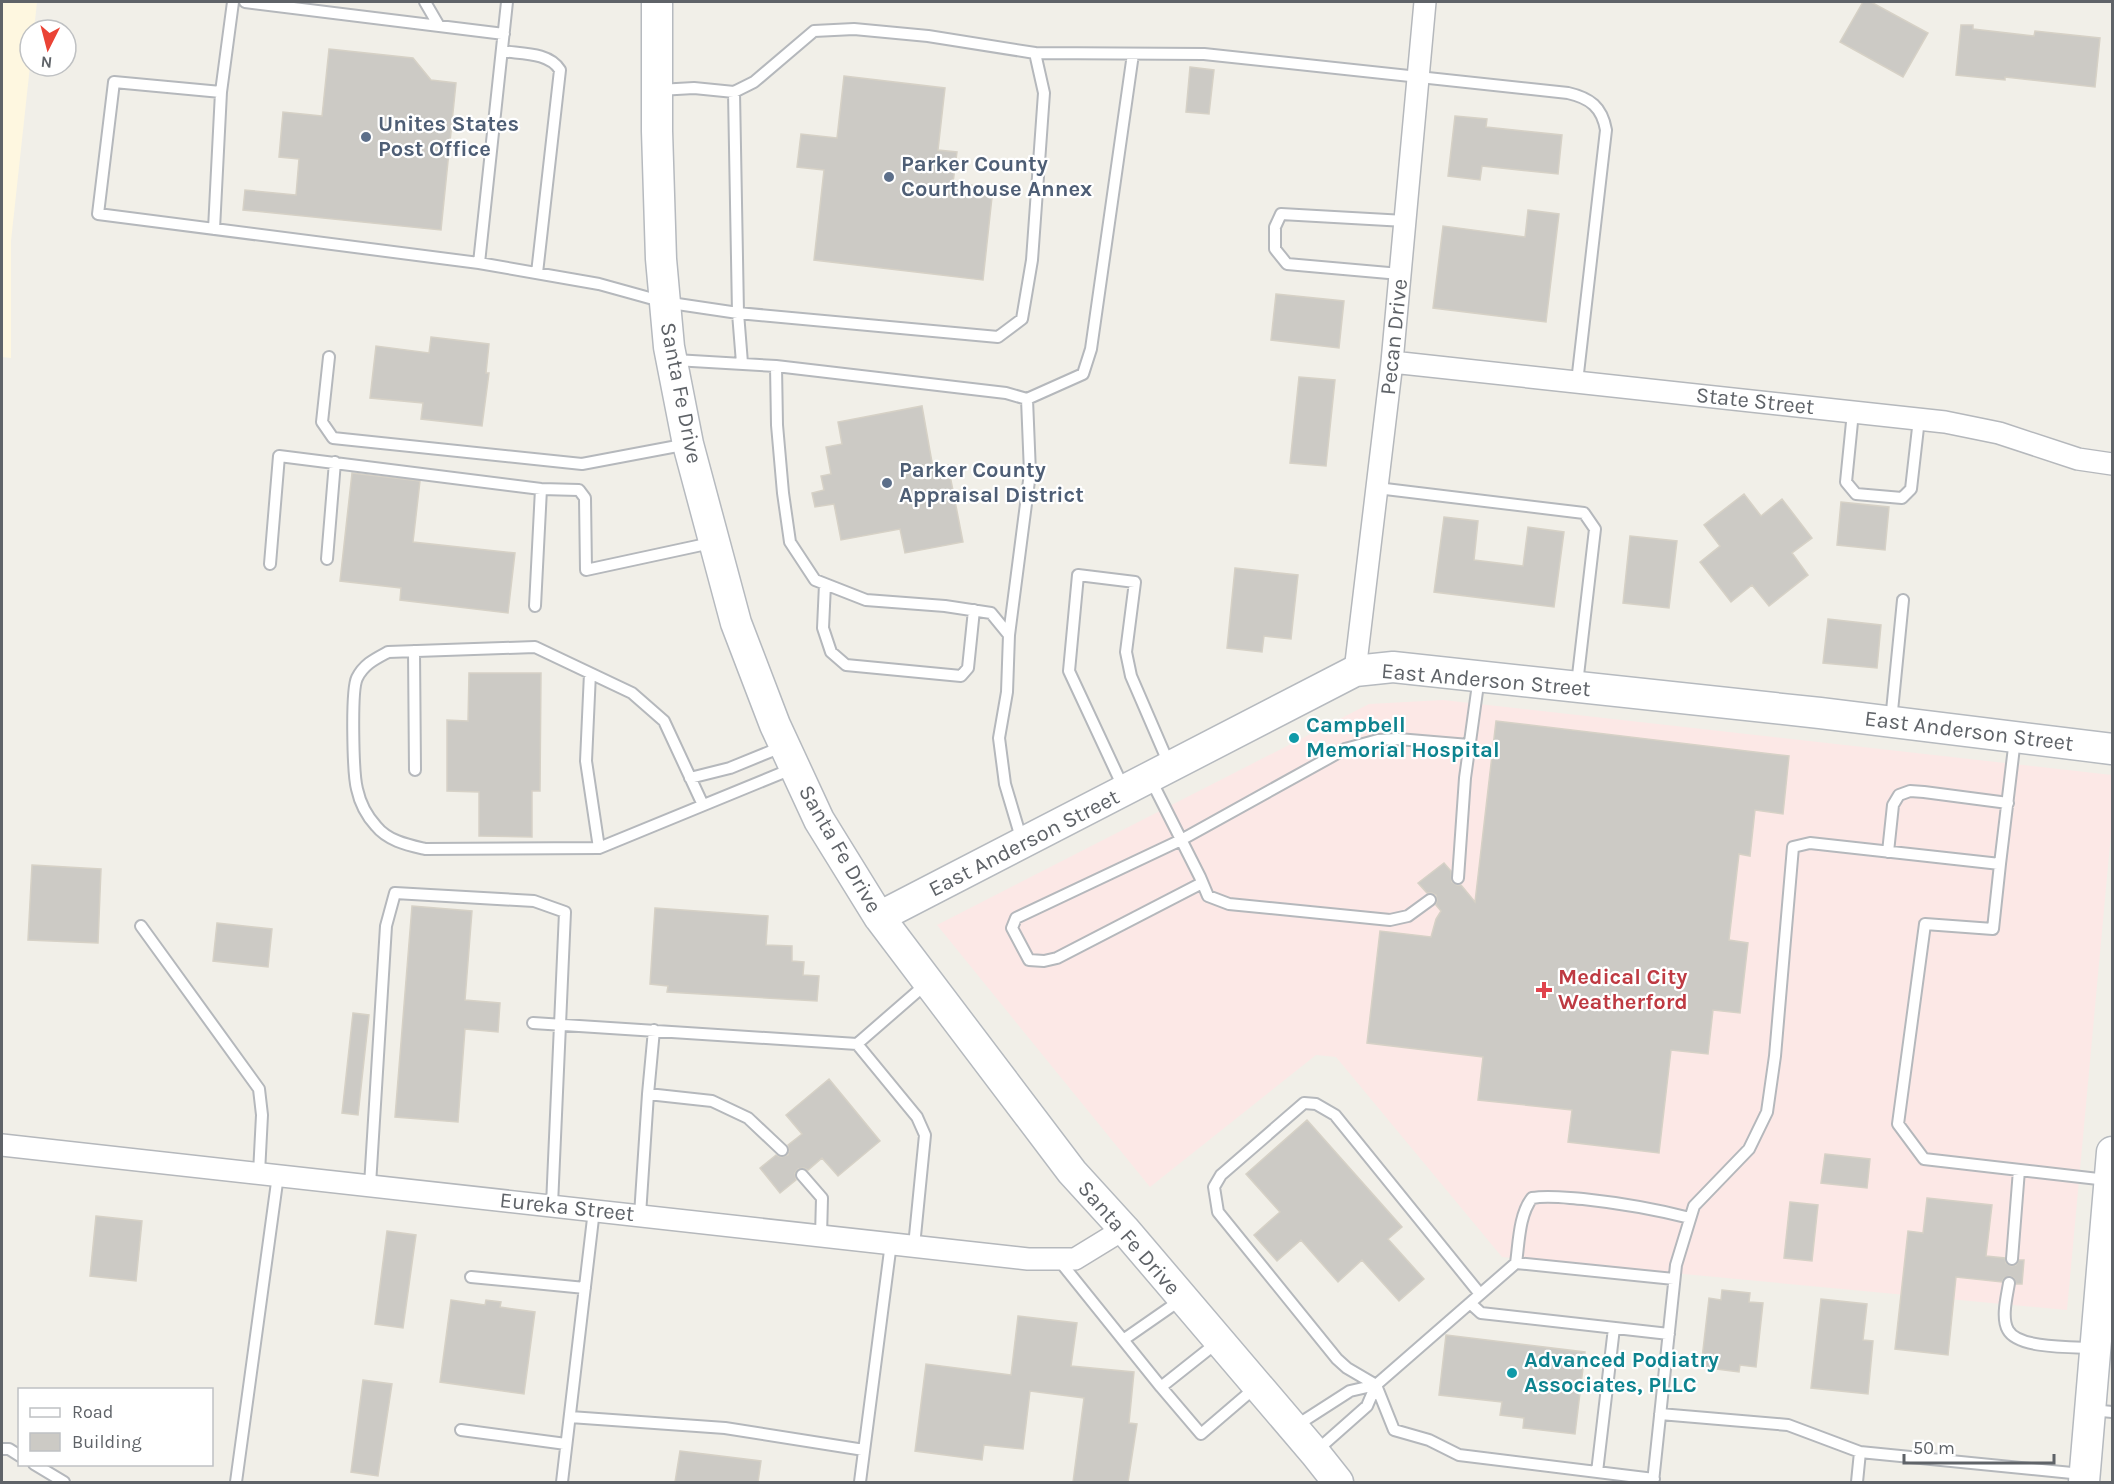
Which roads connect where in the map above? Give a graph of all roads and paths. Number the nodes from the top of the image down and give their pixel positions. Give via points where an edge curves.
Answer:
1 (232, 2) edge
2 (244, 2) edge
3 (425, 2) edge
4 (507, 2) edge
5 (657, 2) edge
6 (1425, 2) edge
7 (278, 4) edge
8 (439, 26) junction
9 (504, 34) junction
10 (502, 51) junction
11 (1035, 53) junction
12 (1133, 54) junction
13 (1418, 76) junction
14 (657, 90) junction
15 (221, 92) junction
16 (734, 92) junction
17 (1405, 220) junction
18 (213, 229) junction
19 (479, 263) junction
20 (537, 273) junction
21 (1400, 274) junction
22 (664, 302) junction
23 (738, 313) junction
24 (329, 357) dead end
25 (671, 360) junction
26 (1392, 362) junction
27 (742, 363) junction
28 (776, 366) junction
29 (1577, 382) junction
30 (1027, 399) junction
31 (1853, 412) junction
32 (1919, 419) junction
33 (688, 444) junction
34 (335, 462) junction
35 (2112, 464) edge
36 (1377, 488) junction
37 (541, 489) junction
38 (714, 542) junction
39 (327, 559) dead end
40 (270, 564) dead end
41 (825, 584) junction
42 (1903, 600) dead end
43 (535, 606) dead end
44 (974, 610) junction
45 (1009, 635) junction
46 (414, 651) junction
47 (1355, 671) junction
48 (590, 673) junction
49 (1479, 676) junction
50 (1577, 687) junction
51 (1891, 722) junction
52 (2016, 737) junction
53 (1469, 746) junction
54 (2112, 749) edge
55 (789, 757) junction
56 (415, 770) dead end
57 (690, 778) junction
58 (1148, 779) junction
59 (2008, 803) junction
60 (703, 805) junction
61 (1181, 840) junction
62 (1023, 844) junction
63 (598, 848) junction
64 (1888, 852) junction
65 (2000, 864) junction
66 (1458, 878) dead end
67 (1202, 883) junction
68 (1430, 900) dead end
69 (879, 917) junction
70 (141, 926) dead end
71 (928, 982) junction
72 (533, 1023) dead end
73 (562, 1024) junction
74 (654, 1030) junction
75 (857, 1044) junction
76 (648, 1094) junction
77 (2, 1145) edge
78 (782, 1150) dead end
79 (2019, 1170) junction
80 (268, 1174) junction
81 (802, 1175) dead end
82 (370, 1185) junction
83 (2111, 1187) edge
84 (552, 1205) junction
85 (594, 1210) junction
86 (640, 1215) junction
87 (1690, 1218) junction
88 (1124, 1229) junction
89 (820, 1236) junction
90 (891, 1244) junction
91 (914, 1246) junction
92 (1058, 1259) junction
93 (2012, 1259) dead end
94 (1516, 1263) junction
95 (471, 1277) dead end
96 (1674, 1279) junction
97 (2009, 1283) dead end
98 (585, 1288) junction
99 (1480, 1294) junction
100 (1183, 1299) junction
101 (1470, 1303) junction
102 (1614, 1328) junction
103 (1669, 1334) junction
104 (1123, 1340) junction
105 (1219, 1341) junction
106 (2096, 1349) junction
107 (1376, 1385) junction
108 (1258, 1386) junction
109 (1161, 1387) junction
110 (2102, 1411) edge
111 (1660, 1414) junction
112 (570, 1416) junction
113 (1294, 1427) junction
114 (461, 1430) dead end
115 (567, 1444) junction
116 (2, 1449) edge
117 (864, 1449) junction
118 (1315, 1452) junction
119 (1860, 1452) junction
120 (18, 1454) edge
121 (37, 1466) edge
122 (47, 1472) junction
123 (1597, 1472) junction
124 (2085, 1479) edge
125 (1654, 1481) edge
126 (40, 1482) edge
127 (64, 1482) edge
128 (236, 1482) edge
129 (562, 1482) edge
130 (860, 1482) edge
131 (1338, 1482) edge
132 (1857, 1482) edge

1 - 15 lane
2 - 7 lane
3 - 8 lane
4 - 9 lane
5 - 14 main road, Santa Fe Drive
6 - 13 street, Pecan Drive
7 - 8 lane
8 - 9 lane
9 - 10 lane
10 - 19 lane
10 - 20 lane via 548,58 560,70
11 - 12 lane
11 - 16 lane via 928,36 854,29 814,31 754,82
11 - 23 lane via 1044,93 1032,260 1022,319 998,337
12 - 13 lane via 1204,54
12 - 30 lane via 1091,349 1083,374
13 - 17 street, Pecan Drive
13 - 29 lane via 1568,93 1582,96 1599,109 1606,130
14 - 16 lane
14 - 22 main road, Santa Fe Drive
15 - 18 lane
15 - 18 lane via 114,82 98,214
16 - 23 lane
17 - 21 street, Pecan Drive
17 - 21 lane via 1281,214 1275,227 1275,249 1287,264
18 - 19 lane
19 - 20 lane
20 - 22 lane via 599,284
21 - 26 street, Pecan Drive
22 - 23 lane
22 - 25 main road, Santa Fe Drive
23 - 27 lane
24 - 33 lane via 322,422 333,438 582,464
25 - 27 lane
25 - 33 main road, Santa Fe Drive
26 - 29 street, State Street
26 - 36 street, Pecan Drive
27 - 28 lane
28 - 30 lane via 1006,393
28 - 41 lane via 777,424 790,542 815,580
29 - 31 street, State Street
30 - 45 lane via 1029,473
31 - 32 street, State Street
31 - 32 lane via 1846,482 1856,494 1902,498 1911,489
32 - 35 street, State Street via 1999,433 2078,459
33 - 38 main road, Santa Fe Drive
34 - 37 lane
34 - 39 lane
34 - 40 lane via 279,456
36 - 47 street, Pecan Drive
36 - 50 lane via 1584,513 1595,529
37 - 38 lane via 579,490 585,498 586,570
37 - 43 lane
38 - 55 main road, Santa Fe Drive via 736,623
41 - 44 lane via 866,600
41 - 44 lane via 823,628 831,652 846,665 960,676 968,668
42 - 51 lane
44 - 45 lane via 991,613
45 - 62 lane via 1007,692 999,738 1005,784
46 - 48 lane via 535,647
46 - 56 lane
46 - 63 lane via 388,652 369,661 355,680 356,787 362,806 377,828 400,843 425,849
47 - 49 main road, East Anderson Street via 1393,667
47 - 58 main road, East Anderson Street
48 - 57 lane via 632,693 664,721
48 - 63 lane via 586,761
49 - 50 main road, East Anderson Street
49 - 53 lane
50 - 51 main road, East Anderson Street
51 - 52 main road, East Anderson Street
52 - 54 main road, East Anderson Street
52 - 59 lane
53 - 61 lane via 1398,739 1345,749
53 - 66 lane
55 - 57 lane
55 - 60 lane
55 - 69 main road, Santa Fe Drive via 819,820
57 - 60 lane
58 - 58 lane via 1126,652 1135,582 1077,575 1070,671
58 - 61 lane
58 - 62 main road, East Anderson Street
59 - 64 lane via 1924,792 1899,795 1893,805
59 - 65 lane
60 - 63 lane
61 - 67 lane
61 - 67 lane via 1016,918 1011,928 1014,936 1029,960 1057,958
62 - 69 main road, East Anderson Street
64 - 65 lane
64 - 87 lane via 1810,843 1793,847 1767,1112 1749,1149 1694,1206
65 - 79 lane via 1993,929 1924,924 1898,1124 1924,1159
67 - 68 lane via 1208,896 1229,904 1390,920 1408,916
69 - 71 main road, Santa Fe Drive
70 - 80 lane via 259,1089
71 - 75 lane
71 - 88 main road, Santa Fe Drive via 1072,1172
72 - 73 lane
73 - 74 lane
73 - 82 lane via 565,912 534,901 395,893 386,926
73 - 84 lane
74 - 75 lane
74 - 76 lane
75 - 91 lane via 917,1117 925,1135
76 - 78 lane via 712,1101 748,1118
76 - 86 lane
77 - 80 street, Eureka Street
79 - 83 lane
79 - 93 lane
80 - 82 street, Eureka Street
80 - 128 lane
81 - 89 lane via 822,1198
82 - 84 street, Eureka Street
83 - 106 main road
84 - 85 street, Eureka Street
85 - 86 street, Eureka Street
85 - 98 lane
86 - 89 street, Eureka Street
87 - 94 lane via 1618,1203 1545,1195 1532,1198 1526,1205
87 - 96 lane
88 - 92 street, Eureka Street via 1075,1259
88 - 100 main road, Santa Fe Drive
89 - 90 street, Eureka Street
90 - 91 street, Eureka Street
90 - 117 lane
91 - 92 street, Eureka Street
92 - 104 lane
94 - 96 lane
94 - 99 lane
95 - 98 lane
96 - 103 lane
97 - 106 lane via 2005,1318 2008,1330 2016,1338 2028,1343
98 - 112 lane
99 - 101 lane
99 - 107 lane via 1335,1115 1317,1104 1304,1103 1221,1175 1214,1187 1218,1212 1337,1359
100 - 104 lane
100 - 105 main road, Santa Fe Drive
101 - 102 lane via 1481,1313
101 - 107 lane
102 - 103 lane
102 - 123 lane
103 - 111 lane
104 - 109 lane
105 - 108 main road, Santa Fe Drive
105 - 109 lane
106 - 110 main road
107 - 113 lane via 1350,1391
107 - 118 lane via 1366,1406
107 - 123 lane via 1394,1430 1429,1440 1459,1455
108 - 109 lane via 1201,1434
108 - 113 main road, Santa Fe Drive
110 - 124 main road
111 - 119 lane via 1788,1425
111 - 125 lane
112 - 115 lane
112 - 117 lane via 725,1428
113 - 118 main road, Santa Fe Drive
114 - 115 lane
115 - 129 lane
116 - 120 lane
117 - 130 lane
118 - 131 main road, Santa Fe Drive
119 - 124 lane
119 - 132 lane
121 - 122 lane
122 - 126 lane
122 - 127 lane
123 - 125 lane

